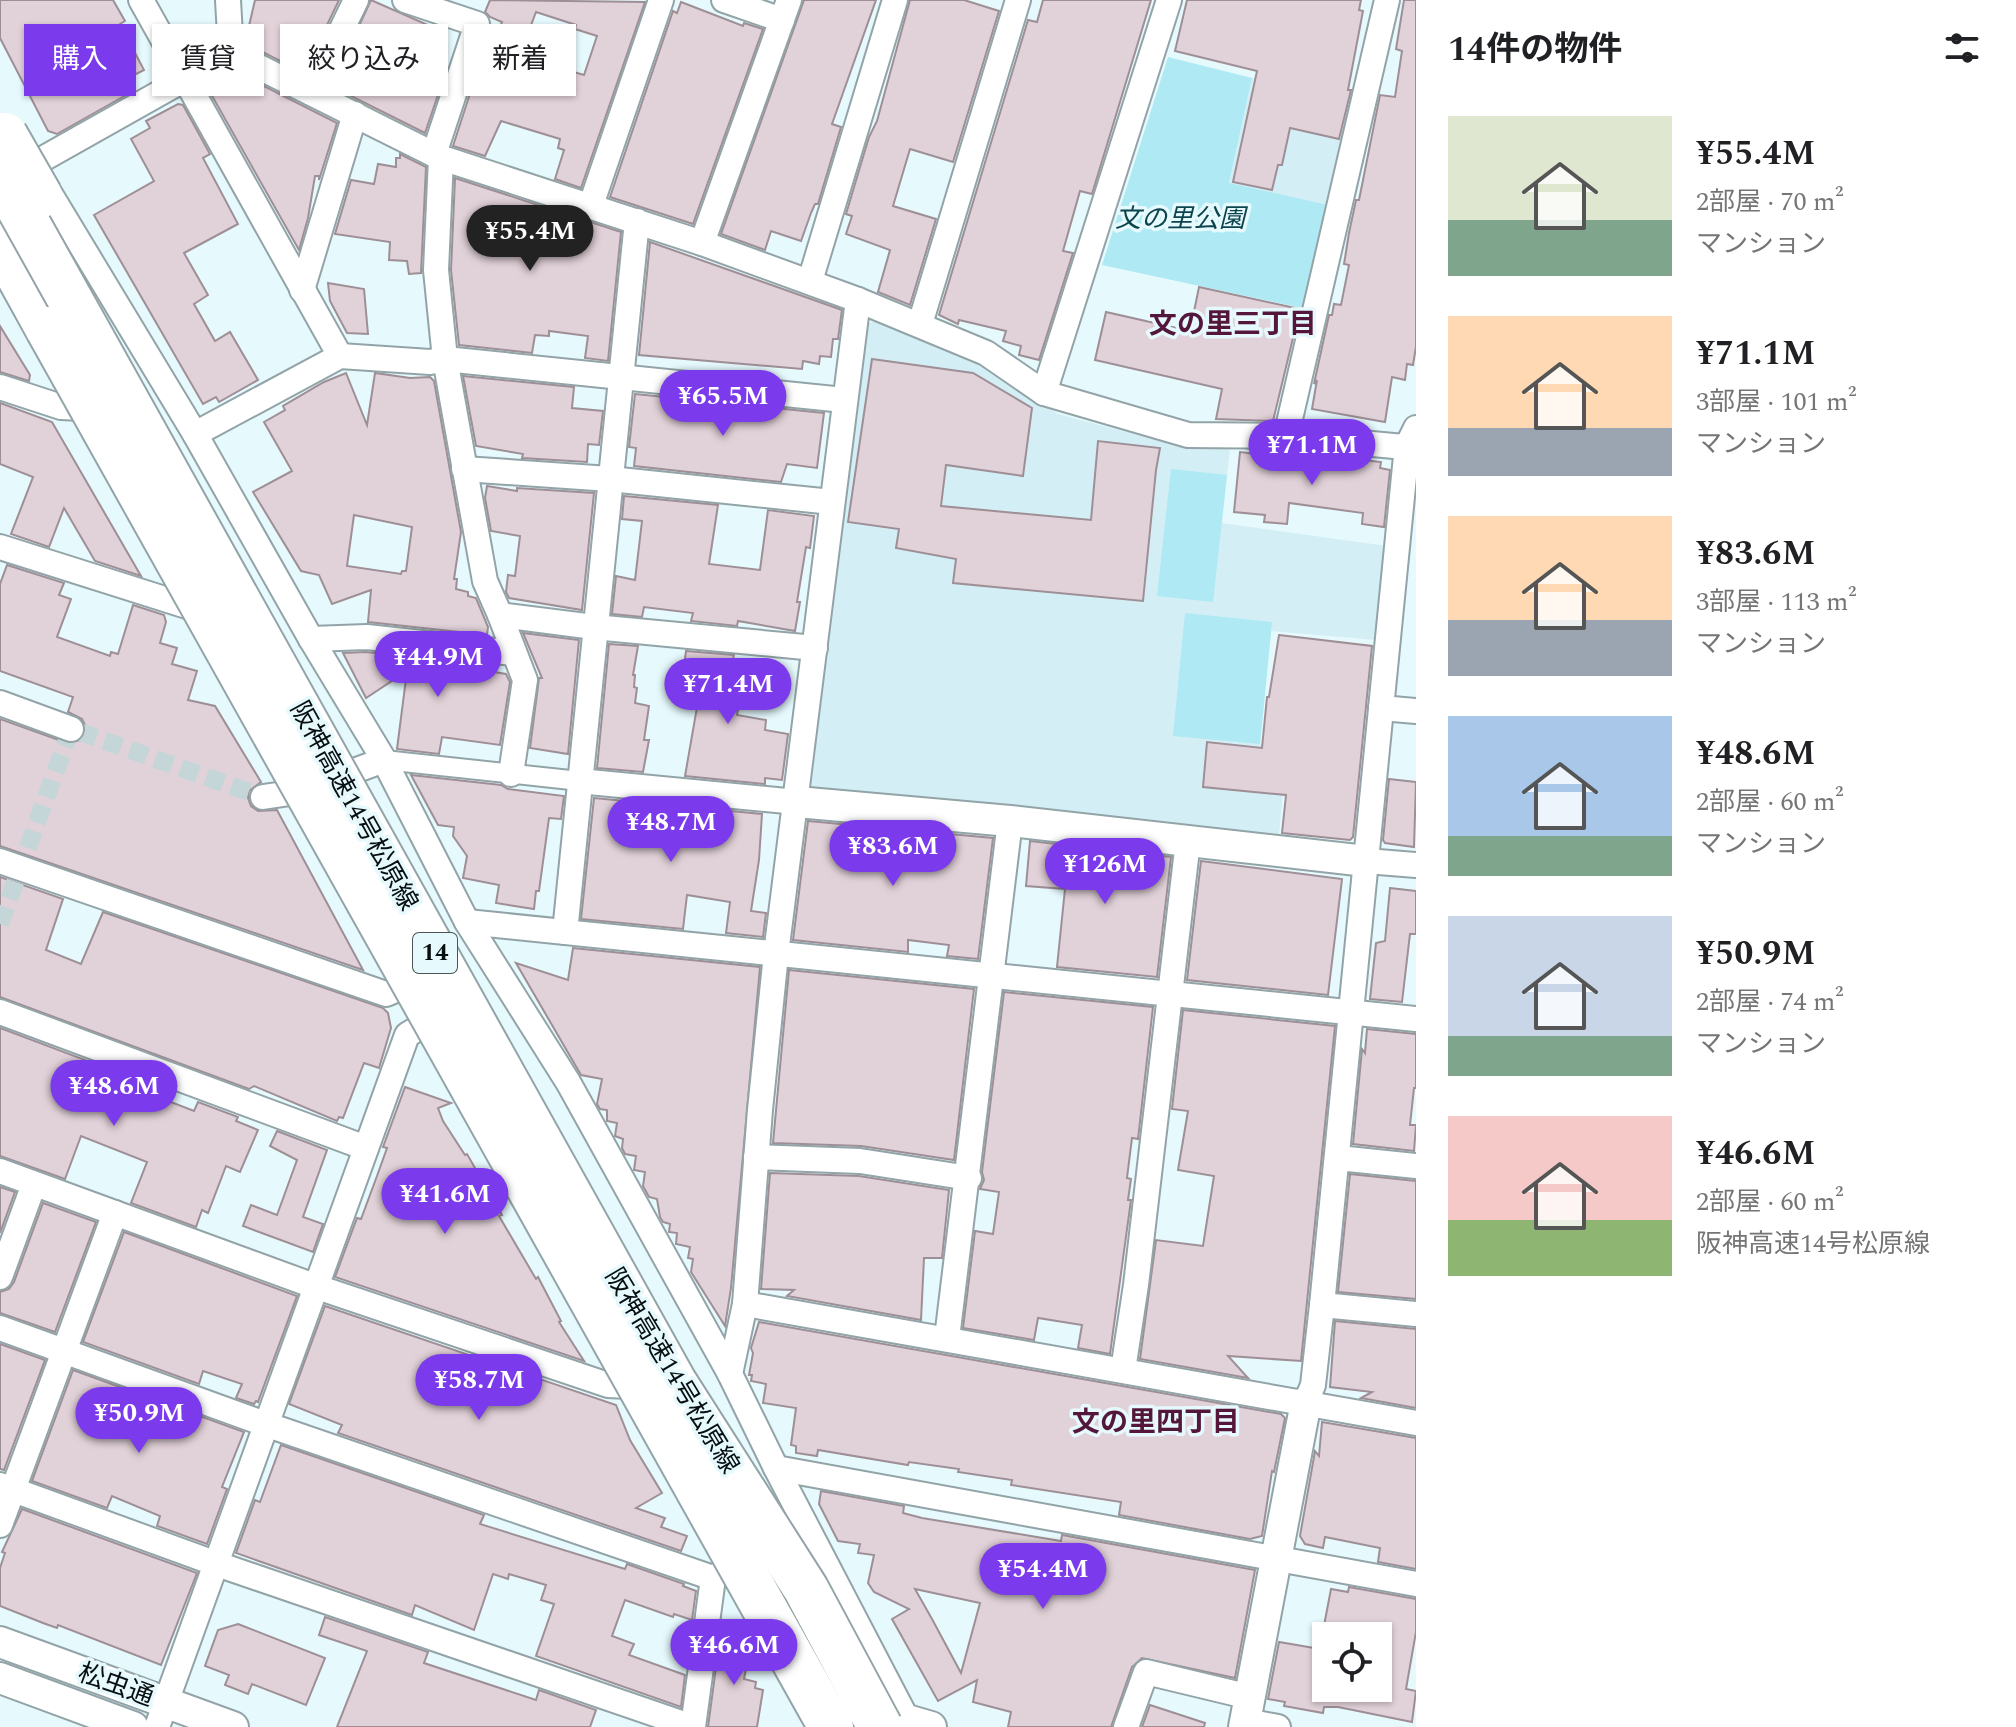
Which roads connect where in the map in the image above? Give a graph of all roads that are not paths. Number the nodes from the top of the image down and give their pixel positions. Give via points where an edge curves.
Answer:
1 (141, 0) edge
2 (228, 0) edge
3 (356, 0) edge
4 (405, 0) edge
5 (661, 0) edge
6 (724, 0) edge
7 (895, 0) edge
8 (1018, 0) edge
9 (1169, 0) edge
10 (1387, 0) edge
11 (785, 10) edge
12 (154, 24) edge
13 (229, 24) edge
14 (344, 24) edge
15 (152, 92) edge
16 (192, 96) edge
17 (317, 96) edge
18 (355, 114) junction
19 (7, 142) edge
20 (438, 156) junction
21 (591, 205) junction
22 (637, 221) junction
23 (0, 242) edge
24 (702, 243) junction
25 (0, 265) edge
26 (810, 281) junction
27 (302, 290) junction
28 (858, 300) junction
29 (920, 324) junction
30 (340, 356) junction
31 (445, 359) junction
32 (620, 378) junction
33 (0, 387) edge
34 (1044, 393) junction
35 (844, 400) junction
36 (81, 408) junction
37 (195, 434) junction
38 (1286, 436) junction
39 (1413, 441) edge
40 (464, 469) junction
41 (610, 479) junction
42 (832, 502) junction
43 (0, 547) edge
44 (193, 608) junction
45 (500, 615) junction
46 (594, 627) junction
47 (311, 639) junction
48 (815, 648) junction
49 (514, 653) junction
50 (0, 703) edge
51 (1381, 708) junction
52 (1416, 711) edge
53 (71, 729) dead end
54 (384, 760) junction
55 (511, 774) junction
56 (584, 781) junction
57 (297, 792) junction
58 (263, 797) tunnel mouth
59 (797, 802) junction
60 (1010, 821) junction
61 (1188, 841) junction
62 (0, 861) edge
63 (1366, 861) junction
64 (1416, 865) edge
65 (467, 922) junction
66 (565, 932) junction
67 (776, 954) junction
68 (990, 974) junction
69 (405, 986) junction
70 (1170, 995) junction
71 (0, 1012) edge
72 (1351, 1012) junction
73 (1416, 1019) edge
74 (425, 1024) junction
75 (366, 1148) junction
76 (756, 1157) junction
77 (1338, 1158) junction
78 (1416, 1166) edge
79 (0, 1171) edge
80 (969, 1178) junction
81 (34, 1184) junction
82 (115, 1213) junction
83 (0, 1277) edge
84 (317, 1287) junction
85 (745, 1304) junction
86 (1322, 1305) junction
87 (1416, 1314) edge
88 (0, 1328) edge
89 (947, 1338) junction
90 (64, 1351) junction
91 (1123, 1370) junction
92 (730, 1374) junction
93 (628, 1386) junction
94 (1306, 1402) junction
95 (1416, 1423) edge
96 (268, 1425) junction
97 (771, 1459) junction
98 (6, 1487) edge
99 (0, 1525) edge
100 (717, 1539) junction
101 (1275, 1558) junction
102 (217, 1564) junction
103 (722, 1572) junction
104 (1416, 1584) edge
105 (0, 1642) edge
106 (0, 1678) edge
107 (161, 1715) edge
108 (1247, 1715) edge
109 (907, 1725) edge
110 (133, 1727) edge
111 (233, 1727) edge
112 (693, 1727) edge
113 (811, 1727) edge
114 (831, 1727) edge
115 (1126, 1727) edge
116 (1278, 1727) edge

1 - 12 street
2 - 13 street
3 - 14 street
4 - 20 street via 477,24
5 - 21 street
6 - 11 street
7 - 26 street
8 - 29 street
9 - 34 street
10 - 38 street
11 - 24 street
15 - 19 street
16 - 27 street
17 - 18 street
18 - 20 street
18 - 27 street
19 - 37 street
19 - 109 highway, bridge via 241,542 681,1332 757,1474 806,1589
20 - 21 street
20 - 31 street via 436,270
21 - 22 street
22 - 24 street
22 - 32 street
23 - 114 highway, 阪神高速14号松原線 / 14, bridge
24 - 26 street
25 - 36 street
26 - 28 street
27 - 30 street
28 - 29 street
28 - 35 street
29 - 34 street via 986,353
30 - 31 street
30 - 37 street
31 - 32 street
31 - 40 street
32 - 35 street
32 - 41 street
33 - 36 street via 61,407
34 - 38 street via 1188,435
35 - 42 street
36 - 44 street
37 - 47 street
38 - 39 street
39 - 51 street
40 - 41 street
40 - 45 street via 485,581
41 - 42 street
41 - 46 street
42 - 48 street
43 - 44 street
44 - 57 street
45 - 46 street
45 - 49 street
46 - 48 street
46 - 56 street
47 - 49 street via 367,637
47 - 54 street
48 - 59 street
49 - 55 street via 525,680
50 - 53 street
51 - 52 street
51 - 63 street
54 - 55 street
54 - 57 street
54 - 65 street
55 - 56 street
56 - 59 street
56 - 66 street
57 - 58 street
57 - 69 street
59 - 60 street
59 - 67 street
60 - 61 street
60 - 68 street
61 - 63 street
61 - 70 street
62 - 69 street via 386,994
63 - 64 street
63 - 72 street
65 - 66 street
65 - 92 street via 568,1082
66 - 67 street
67 - 68 street
67 - 76 street
68 - 70 street
68 - 80 street
69 - 74 street
70 - 72 street
70 - 91 street
71 - 75 street
72 - 73 street
72 - 77 street
74 - 75 street via 407,1035
74 - 93 street
75 - 84 street
76 - 80 street via 860,1161
76 - 85 street
77 - 78 street
77 - 86 street
79 - 81 street
80 - 89 street
81 - 82 street
81 - 83 street
82 - 84 street
82 - 90 street
84 - 93 street via 608,1385
84 - 96 street
85 - 89 street
85 - 92 street
86 - 87 street
86 - 94 street via 1313,1385
88 - 90 street
89 - 91 street
90 - 96 street
90 - 98 street
91 - 94 street
92 - 97 street
93 - 100 street
94 - 95 street
94 - 101 street
96 - 102 street
96 - 103 street
97 - 100 street
97 - 101 street
97 - 103 street
97 - 109 street
98 - 99 street
98 - 102 street
100 - 103 street
101 - 104 street
101 - 108 street
102 - 107 street
102 - 112 street
103 - 112 street
103 - 113 street
105 - 107 street, 松虫通
106 - 110 street, 松虫通
107 - 111 street, 松虫通
108 - 115 street via 1146,1672
108 - 116 street

